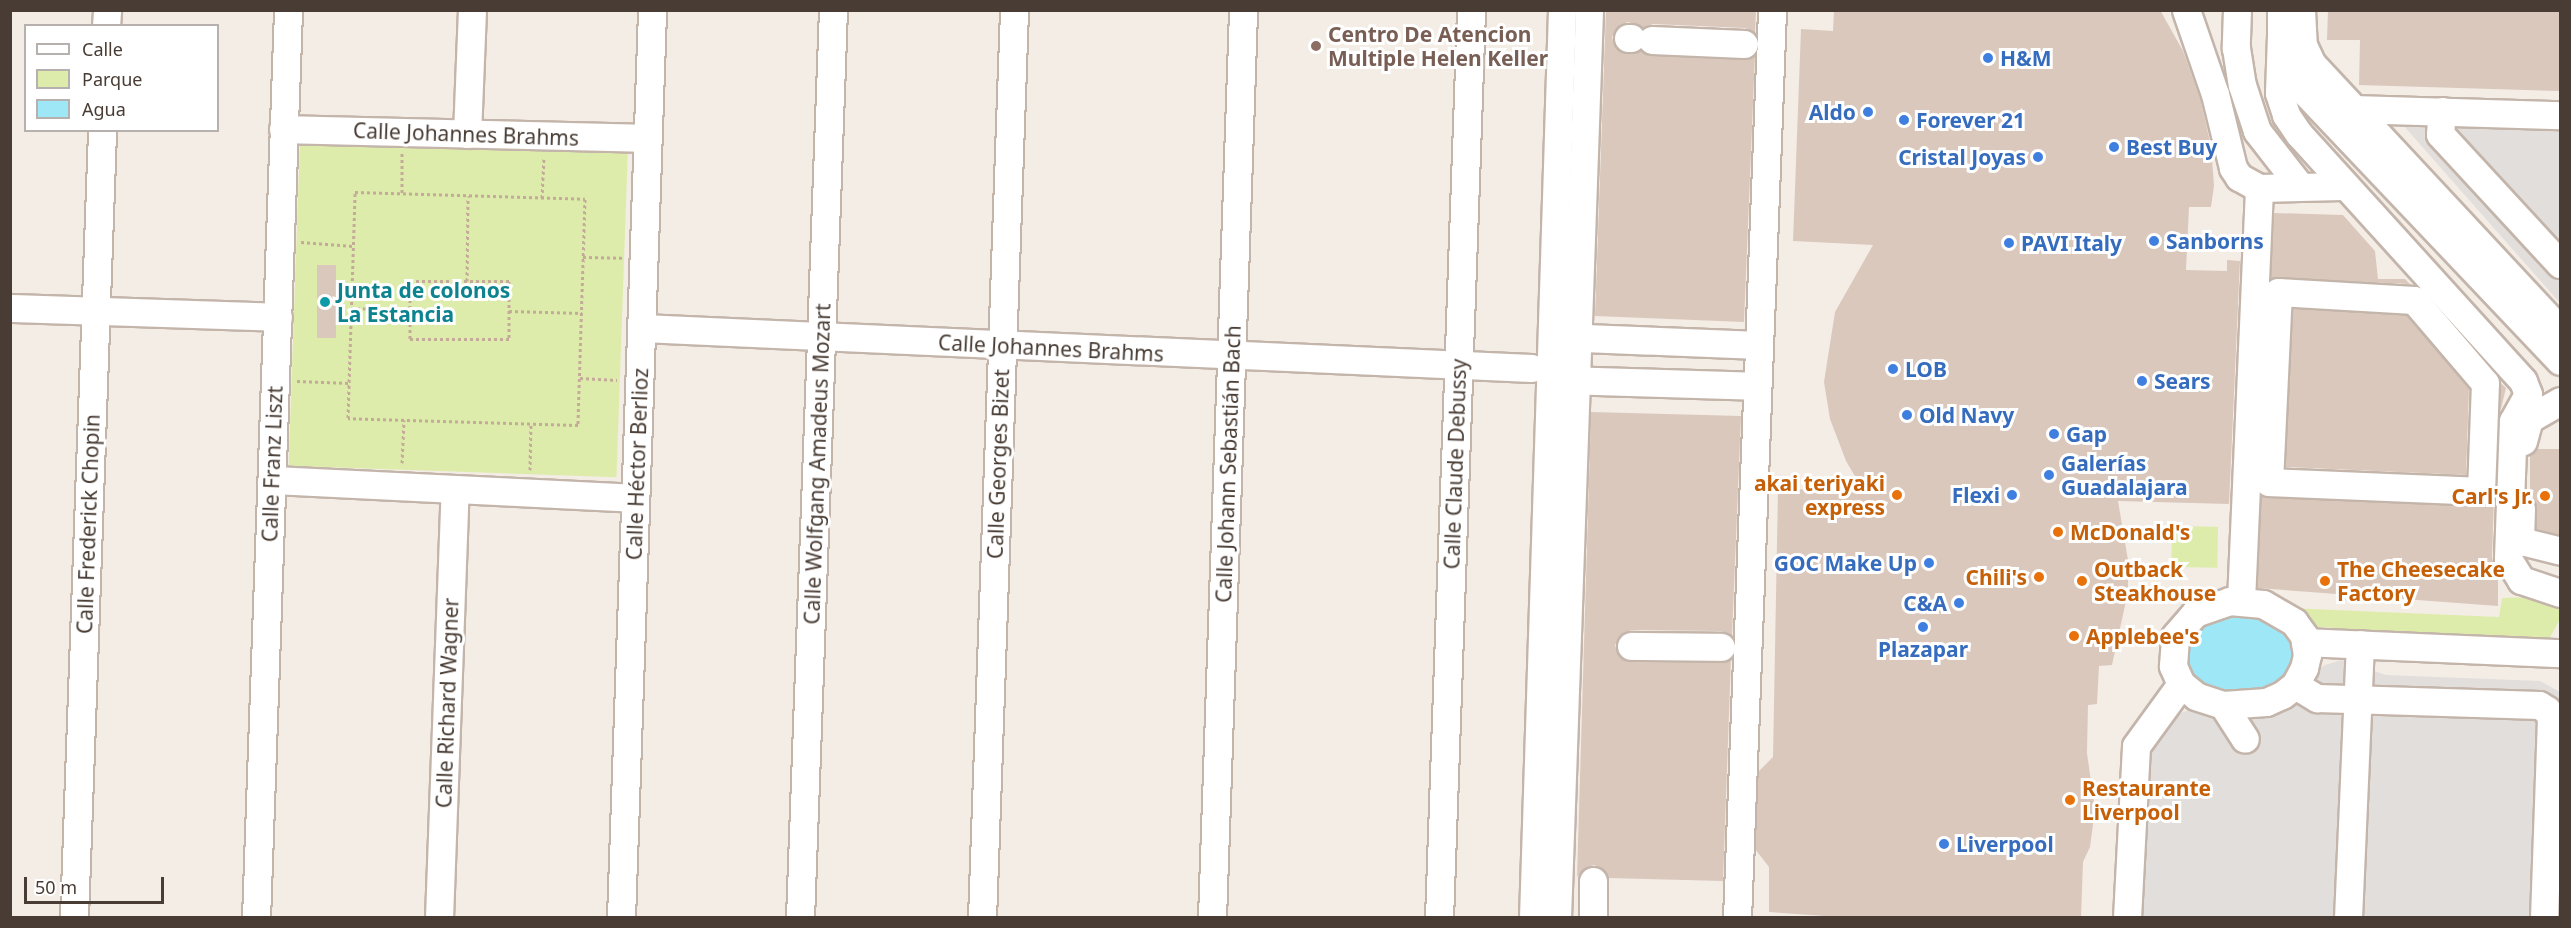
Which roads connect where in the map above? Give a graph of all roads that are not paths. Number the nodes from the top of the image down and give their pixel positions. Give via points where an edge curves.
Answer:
1 (288, 10) edge
2 (472, 10) edge
3 (652, 10) edge
4 (833, 10) edge
5 (1014, 10) edge
6 (1243, 10) edge
7 (1471, 10) edge
8 (1562, 10) edge
9 (1589, 10) edge
10 (1772, 10) edge
11 (2186, 10) edge
12 (2237, 10) edge
13 (2253, 10) edge
14 (2301, 10) edge
15 (2281, 23) edge
16 (1637, 39) dead end
17 (1744, 44) dead end
18 (2236, 48) junction
19 (2353, 110) junction
20 (2442, 111) junction
21 (2560, 115) edge
22 (283, 129) junction
23 (102, 132) edge
24 (467, 134) junction
25 (648, 138) junction
26 (2299, 185) junction
27 (2342, 186) junction
28 (2259, 188) junction
29 (2560, 264) edge
30 (10, 308) edge
31 (96, 311) junction
32 (278, 317) junction
33 (642, 328) junction
34 (2560, 330) edge
35 (821, 337) junction
36 (1565, 337) junction
37 (2451, 343) joint
38 (1759, 345) junction
39 (1002, 346) junction
40 (1232, 356) junction
41 (2560, 361) edge
42 (1458, 365) junction
43 (1553, 376) junction
44 (1757, 386) junction
45 (2560, 401) edge
46 (272, 480) junction
47 (455, 489) junction
48 (635, 498) junction
49 (2560, 551) edge
50 (2508, 559) junction
51 (2560, 559) edge
52 (2560, 593) edge
53 (2241, 601) junction
54 (2306, 642) junction
55 (2360, 644) junction
56 (1620, 646) dead end
57 (1721, 647) dead end
58 (2560, 648) edge
59 (2181, 684) junction
60 (2295, 685) junction
61 (2357, 699) junction
62 (2223, 705) junction
63 (2245, 739) dead end
64 (1547, 851) junction
65 (74, 918) edge
66 (256, 918) edge
67 (440, 918) edge
68 (621, 918) edge
69 (800, 918) edge
70 (982, 918) edge
71 (1212, 918) edge
72 (1439, 918) edge
73 (1533, 918) edge
74 (1557, 918) edge
75 (1737, 918) edge
76 (2127, 918) edge
77 (2348, 918) edge
78 (2544, 918) edge

1 - 22 street, Calle Franz Liszt
2 - 24 street
3 - 25 street, Calle Héctor Berlioz
4 - 35 street, Calle Wolfgang Amadeus Mozart
5 - 39 street, Calle Georges Bizet
6 - 40 street, Calle Johann Sebastián Bach
7 - 42 street, Calle Claude Debussy
8 - 36 street
9 - 36 street
10 - 38 street
11 - 28 street via 2215,94 2233,168 2239,177
12 - 18 street
13 - 18 street via 2251,24
14 - 19 street via 2303,45 2312,64
15 - 27 street via 2279,93 2286,115
15 - 41 street via 2286,64 2304,91
16 - 17 street
18 - 26 street via 2242,85 2257,131
19 - 20 street
19 - 34 street
20 - 21 street
20 - 29 street via 2440,134
22 - 24 street, Calle Johannes Brahms
22 - 32 street, Calle Franz Liszt
23 - 31 street, Calle Frederick Chopin
24 - 25 street, Calle Johannes Brahms
25 - 33 street, Calle Héctor Berlioz
26 - 27 street
26 - 28 street
27 - 50 street via 2523,381 2528,394 2513,421
28 - 53 street
30 - 31 street
31 - 32 street
31 - 65 street, Calle Frederick Chopin
32 - 46 street, Calle Franz Liszt
33 - 35 street, Calle Johannes Brahms
33 - 48 street, Calle Héctor Berlioz
35 - 39 street, Calle Johannes Brahms
35 - 69 street, Calle Wolfgang Amadeus Mozart
36 - 38 street
36 - 43 street
37 - 37 street via 2485,383 2481,491 2269,482 2278,292 2414,300
38 - 44 street
39 - 40 street, Calle Johannes Brahms
39 - 70 street, Calle Georges Bizet
40 - 42 street, Calle Johannes Brahms
40 - 71 street, Calle Johann Sebastián Bach
42 - 43 street, Calle Johannes Brahms
42 - 72 street, Calle Claude Debussy
43 - 44 street, Calle Johannes Brahms
43 - 64 street via 1561,750
44 - 75 street
45 - 49 street via 2529,419 2523,436 2520,533 2525,542
46 - 47 street
46 - 66 street, Calle Franz Liszt
47 - 48 street
47 - 67 street, Calle Richard Wagner
48 - 68 street, Calle Héctor Berlioz
50 - 51 street
50 - 52 street via 2521,580
53 - 54 street via 2279,612 2294,622
53 - 59 street via 2212,605 2184,622 2171,651
54 - 55 street
54 - 60 street via 2307,655
55 - 58 street
55 - 61 street
56 - 57 street
59 - 62 street via 2196,696
59 - 76 street via 2136,746
60 - 61 street via 2317,698
60 - 62 street via 2266,702
61 - 77 street
61 - 78 street via 2539,705 2551,717
62 - 63 street
64 - 73 street
64 - 74 street

